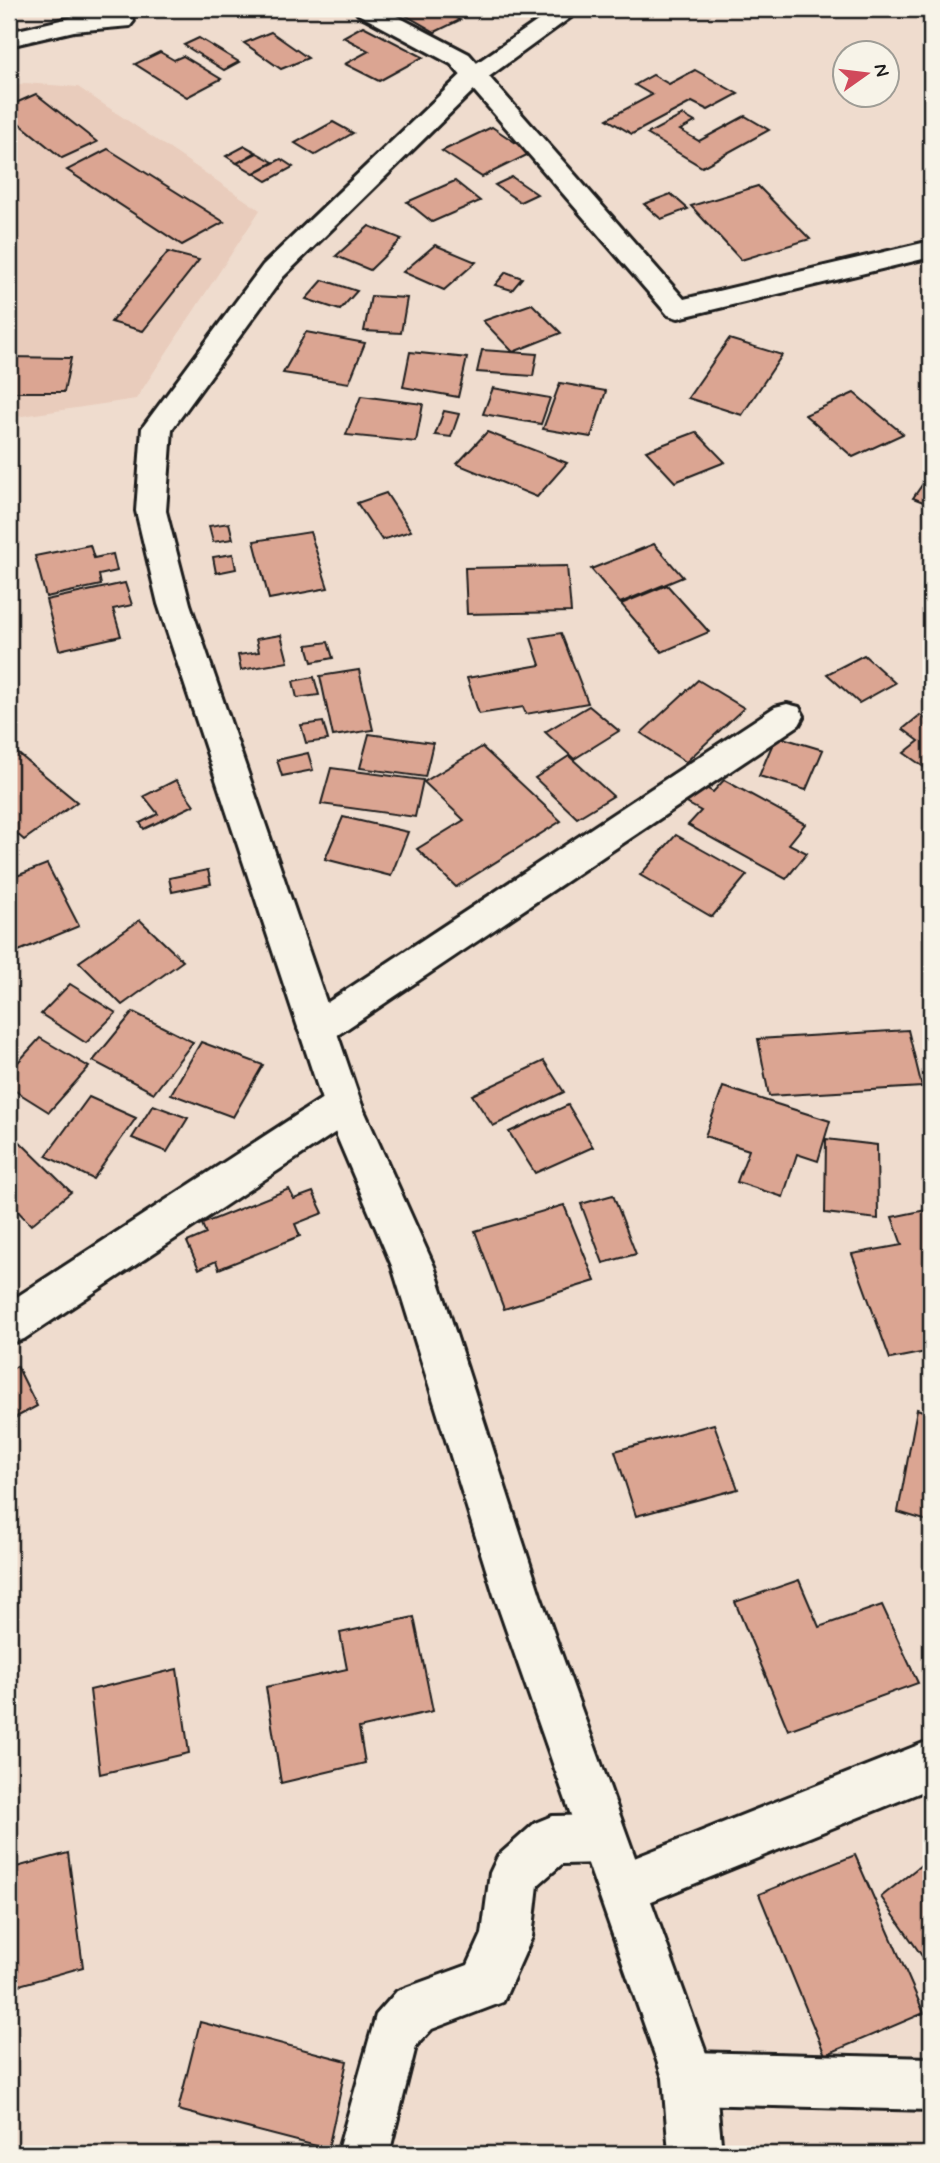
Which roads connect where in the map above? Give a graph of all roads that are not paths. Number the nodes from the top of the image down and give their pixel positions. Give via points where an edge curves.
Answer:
1 (366, 9) edge
2 (570, 9) edge
3 (122, 21) dead end
4 (9, 39) edge
5 (474, 76) junction
6 (931, 249) edge
7 (787, 716) dead end
8 (317, 1029) junction
9 (343, 1106) junction
10 (9, 1325) edge
11 (931, 1764) edge
12 (603, 1839) junction
13 (622, 1888) junction
14 (689, 2078) junction
15 (931, 2084) edge
16 (363, 2154) edge
17 (696, 2154) edge

1 - 5 street via 441,47 460,59
2 - 5 street
3 - 4 street via 74,24
5 - 6 street via 678,309
5 - 8 street via 273,271 157,428 151,511 174,604
7 - 8 street
8 - 9 street
9 - 10 street
9 - 12 street via 413,1266 517,1595
11 - 13 street
12 - 13 street
12 - 16 street via 552,1840 515,1873 507,1937 485,1984 415,2009 394,2033
13 - 14 street
14 - 15 street
14 - 17 street

